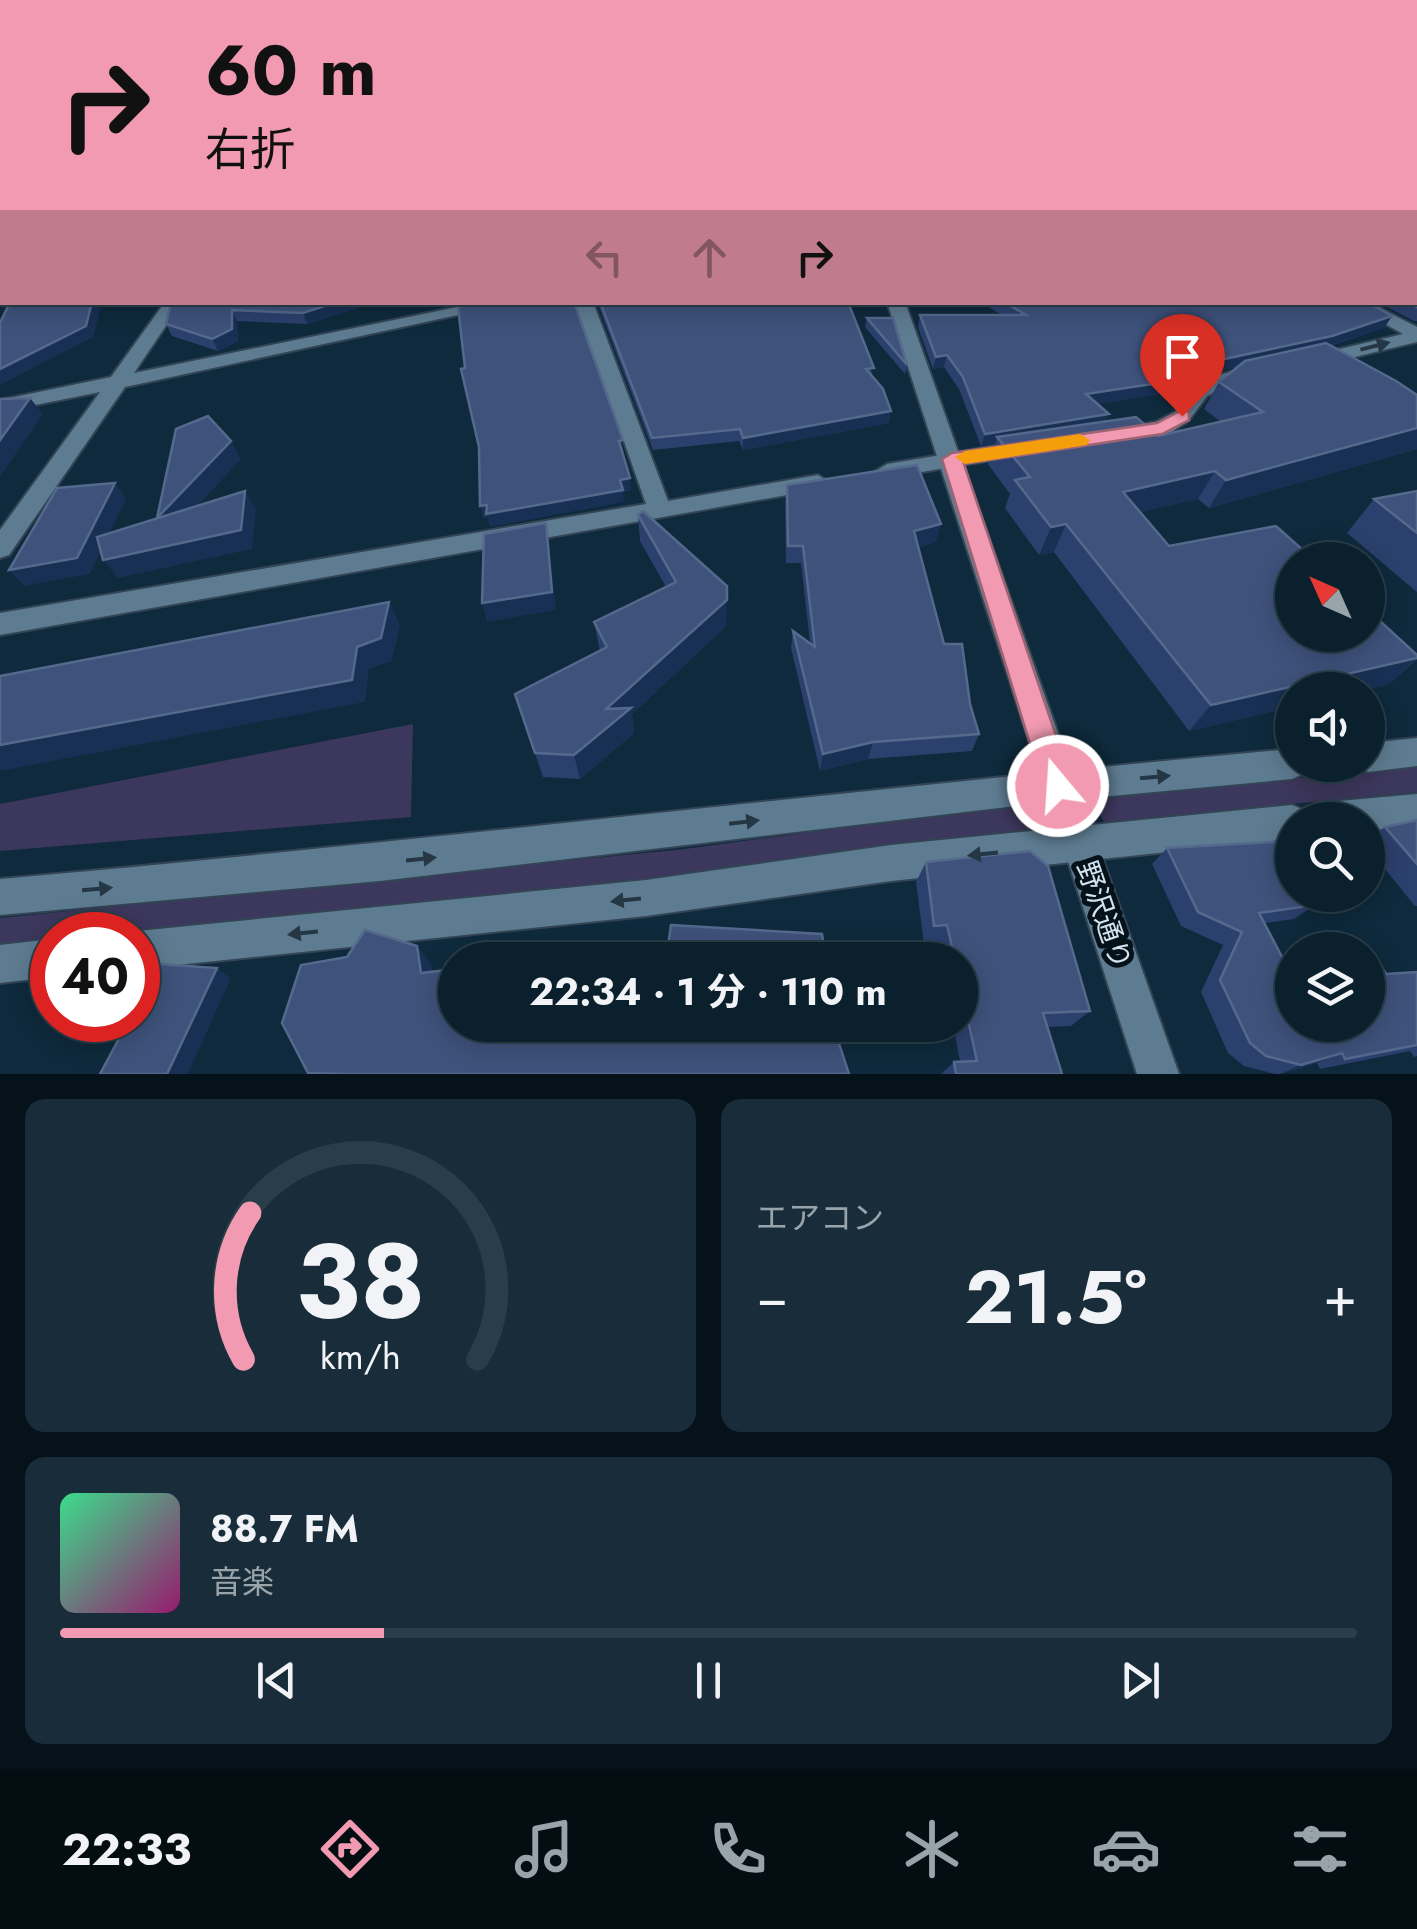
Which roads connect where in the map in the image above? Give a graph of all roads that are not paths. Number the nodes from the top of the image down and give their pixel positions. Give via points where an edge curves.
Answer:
1 (172, 305) edge
2 (495, 305) edge
3 (585, 305) edge
4 (897, 305) edge
5 (1360, 305) edge
6 (1417, 335) edge
7 (1320, 360) junction
8 (1353, 380) edge
9 (117, 381) junction
10 (0, 406) edge
11 (1104, 437) edge
12 (1047, 445) edge
13 (952, 459) junction
14 (660, 510) junction
15 (0, 549) edge
16 (0, 624) edge
17 (1417, 752) edge
18 (1385, 755) edge
19 (1275, 766) edge
20 (1058, 786) junction
21 (1417, 810) edge
22 (1385, 813) edge
23 (1275, 824) edge
24 (1080, 843) junction
25 (0, 898) edge
26 (160, 948) edge
27 (30, 961) edge
28 (0, 964) edge
29 (1158, 1074) edge

1 - 9 street
2 - 9 street
3 - 14 street
4 - 13 street, 野沢通り
5 - 6 street
7 -> 6 street
7 - 8 street
7 - 11 street via 1211,386 1162,428
9 - 10 street
9 - 15 street
12 - 13 street
13 - 14 street
13 - 20 street, 野沢通り
14 - 16 street
17 - 18 street
20 -> 19 street
20 - 24 street, 野沢通り
25 -> 20 street via 380,863
21 - 22 street
23 - 24 street
24 -> 26 street via 646,898
24 - 29 street, 野沢通り
27 - 28 street

